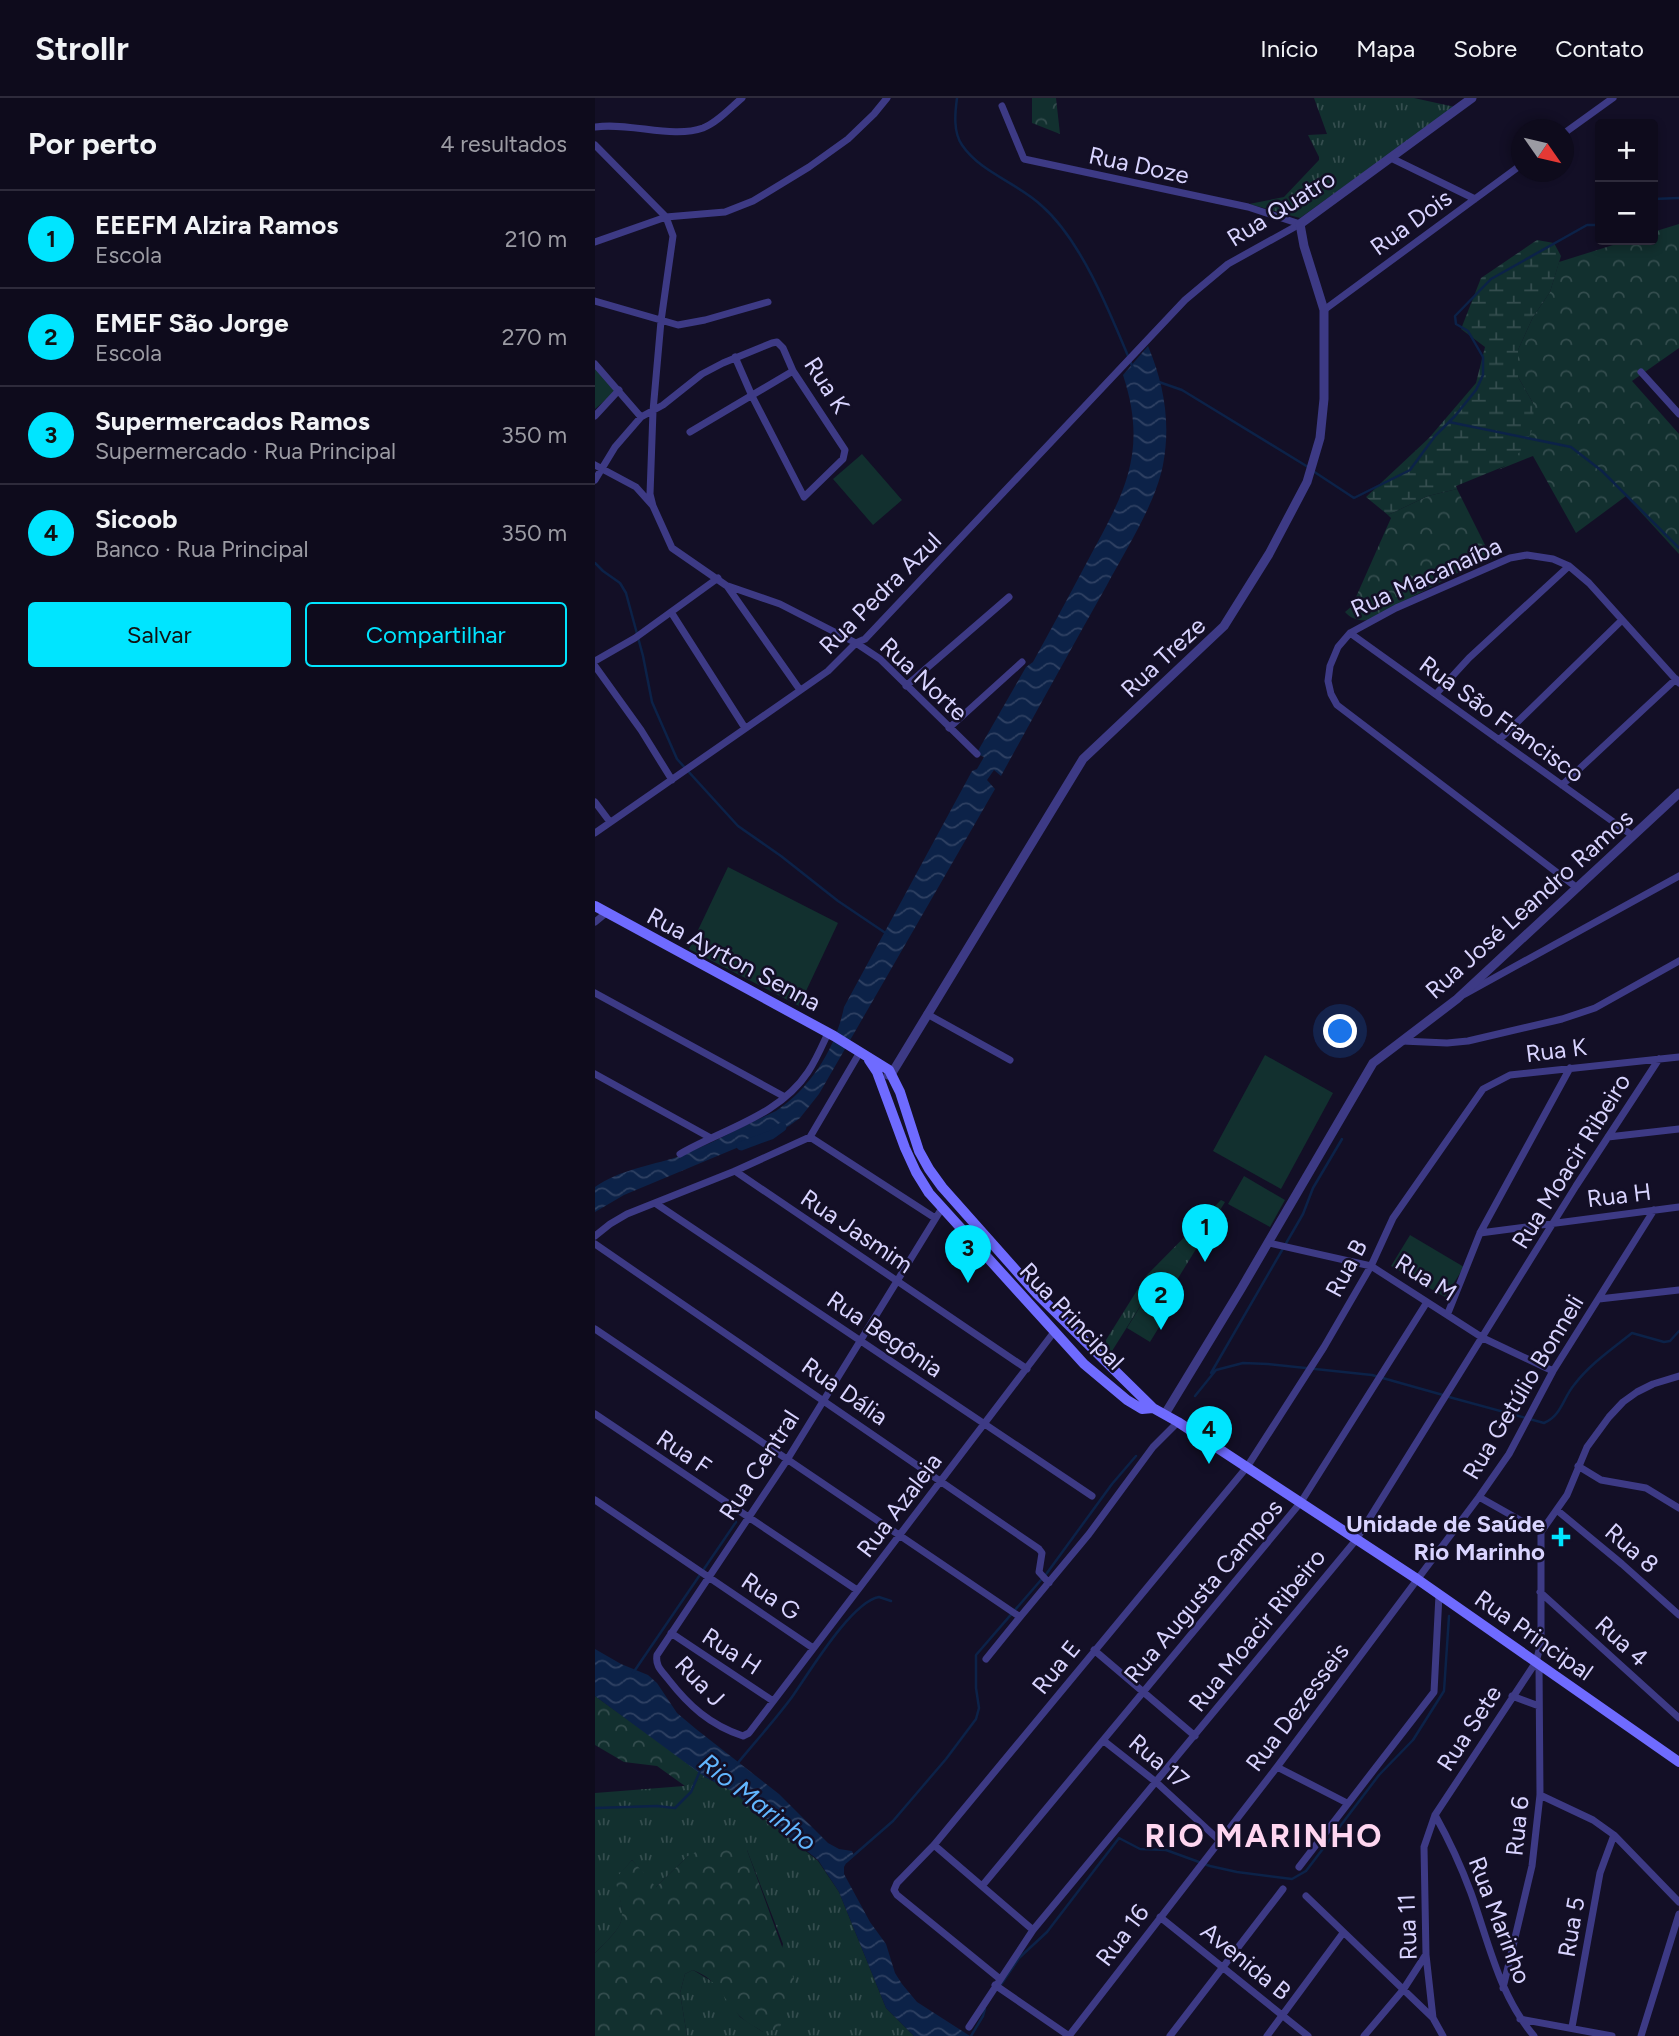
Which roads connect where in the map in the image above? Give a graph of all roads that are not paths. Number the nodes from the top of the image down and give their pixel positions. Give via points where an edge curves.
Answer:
1 (742, 98) edge
2 (887, 98) edge
3 (1472, 98) edge
4 (1613, 98) edge
5 (1002, 106) dead end
6 (1574, 126) edge
7 (595, 127) edge
8 (595, 146) edge
9 (1391, 158) junction
10 (1511, 172) edge
11 (1475, 199) junction
12 (666, 217) junction
13 (1300, 224) junction
14 (595, 242) edge
15 (595, 301) edge
16 (768, 302) dead end
17 (1324, 310) junction
18 (661, 320) junction
19 (735, 358) junction
20 (595, 364) edge
21 (1122, 364) joint
22 (793, 371) junction
23 (1641, 372) dead end
24 (619, 390) junction
25 (752, 396) junction
26 (653, 411) junction
27 (1679, 414) edge
28 (595, 416) edge
29 (641, 417) junction
30 (690, 432) dead end
31 (599, 467) edge
32 (595, 480) edge
33 (653, 506) junction
34 (1569, 566) junction
35 (718, 578) junction
36 (727, 586) junction
37 (1009, 597) dead end
38 (671, 612) junction
39 (1622, 620) junction
40 (1350, 633) junction
41 (856, 643) junction
42 (1022, 662) dead end
43 (595, 664) edge
44 (1677, 681) edge
45 (906, 686) junction
46 (800, 690) junction
47 (1436, 694) junction
48 (745, 728) junction
49 (949, 728) junction
50 (1499, 740) junction
51 (977, 754) dead end
52 (672, 780) junction
53 (1562, 785) junction
54 (1679, 793) edge
55 (595, 802) edge
56 (610, 822) junction
57 (595, 833) edge
58 (1633, 836) junction
59 (1679, 876) edge
60 (1576, 887) junction
61 (595, 906) edge
62 (605, 913) junction
63 (595, 922) edge
64 (1679, 961) edge
65 (595, 993) edge
66 (1457, 999) junction
67 (927, 1014) junction
68 (831, 1035) junction
69 (1402, 1041) junction
70 (860, 1052) junction
71 (1679, 1056) edge
72 (1659, 1059) junction
73 (1010, 1060) dead end
74 (1570, 1068) junction
75 (891, 1073) junction
76 (595, 1074) edge
77 (881, 1081) junction
78 (1483, 1089) joint
79 (785, 1097) junction
80 (1679, 1129) edge
81 (709, 1137) junction
82 (810, 1137) junction
83 (1608, 1137) junction
84 (680, 1154) dead end
85 (736, 1171) junction
86 (655, 1203) junction
87 (1679, 1207) edge
88 (1654, 1210) junction
89 (939, 1213) junction
90 (1553, 1223) junction
91 (1480, 1233) junction
92 (595, 1236) edge
93 (1269, 1242) junction
94 (595, 1244) edge
95 (1371, 1266) junction
96 (896, 1280) junction
97 (1679, 1290) edge
98 (1599, 1299) junction
99 (1427, 1302) junction
100 (1448, 1313) junction
101 (595, 1329) edge
102 (1054, 1332) junction
103 (1483, 1338) junction
104 (861, 1340) junction
105 (1027, 1369) junction
106 (1553, 1371) junction
107 (1679, 1376) edge
108 (824, 1400) junction
109 (1153, 1408) junction
110 (595, 1414) edge
111 (1171, 1418) junction
112 (984, 1425) junction
113 (787, 1460) junction
114 (1578, 1466) junction
115 (1247, 1467) junction
116 (941, 1481) junction
117 (1092, 1496) dead end
118 (1479, 1497) junction
119 (595, 1500) edge
120 (1301, 1502) junction
121 (1679, 1508) edge
122 (1558, 1511) junction
123 (747, 1518) junction
124 (1541, 1532) junction
125 (899, 1536) junction
126 (1356, 1540) junction
127 (708, 1576) junction
128 (1417, 1579) junction
129 (1046, 1580) junction
130 (857, 1590) junction
131 (1540, 1592) junction
132 (1439, 1595) junction
133 (1016, 1614) junction
134 (1679, 1615) edge
135 (671, 1633) junction
136 (813, 1648) junction
137 (1094, 1650) junction
138 (986, 1659) dead end
139 (1537, 1663) junction
140 (1145, 1692) junction
141 (1512, 1696) junction
142 (773, 1701) junction
143 (1539, 1706) junction
144 (1679, 1718) edge
145 (1195, 1736) junction
146 (1104, 1741) junction
147 (1679, 1762) edge
148 (1277, 1767) junction
149 (1156, 1782) junction
150 (1540, 1795) junction
151 (1347, 1803) junction
152 (1435, 1815) junction
153 (1614, 1835) junction
154 (1220, 1841) junction
155 (935, 1845) junction
156 (1207, 1858) joint
157 (1299, 1867) dead end
158 (982, 1886) junction
159 (1283, 1889) dead end
160 (1306, 1896) dead end
161 (1679, 1902) edge
162 (1679, 1914) edge
163 (1160, 1917) junction
164 (1033, 1930) junction
165 (1343, 1933) junction
166 (1426, 1955) junction
167 (1224, 1969) junction
168 (999, 1986) junction
169 (1503, 1988) junction
170 (1403, 1990) junction
171 (1283, 2016) junction
172 (1433, 2018) junction
173 (1519, 2019) junction
174 (969, 2027) dead end
175 (1572, 2027) junction
176 (1069, 2036) edge
177 (1170, 2036) edge
178 (1267, 2036) edge
179 (1308, 2036) edge
180 (1364, 2036) edge
181 (1443, 2036) edge
182 (1534, 2036) edge
183 (1612, 2036) edge
184 (1641, 2036) edge

1 - 7 street via 700,129
2 - 12 street via 848,139 753,201 725,212
3 - 9 street, Rua Quatro
4 - 6 street
5 - 13 street, Rua Doze via 1024,159 1248,207
8 - 12 street
9 - 11 street
9 - 13 street, Rua Quatro
10 - 11 street, Rua Dois
11 - 17 street, Rua Dois
12 - 14 street
12 - 18 street via 673,245
13 - 17 street, Rua Treze
13 - 21 street, Rua Quatro via 1228,264
15 - 18 street
16 - 18 street via 686,324
17 - 67 street, Rua Treze via 1320,438 1307,482 1269,554 1224,626 1083,759
18 - 26 street
19 - 22 street, Rua K via 777,342
19 - 25 street
19 - 26 street via 702,374
20 - 24 street
21 - 41 street, Rua Pedra Azul via 955,545
22 - 25 street
22 - 25 street, Rua K via 844,445 843,459 804,497
23 - 27 street
24 - 28 street
24 - 29 street
25 - 30 street
26 - 29 street
26 - 33 street
29 - 31 street
31 - 32 street
31 - 33 street via 636,486
33 - 35 street via 672,548
34 - 39 street, Rua Macanaíba
34 - 40 street, Rua Macanaíba via 1538,556 1510,558 1395,608
34 - 47 street
35 - 36 street
35 - 38 street
36 - 41 street, Rua Norte via 780,604
36 - 46 street
37 - 45 street
38 - 43 street
38 - 48 street
39 - 44 street, Rua Macanaíba
39 - 50 street
40 - 47 street, Rua São Francisco
40 - 60 street, Rua Macanaíba via 1329,666 1328,681 1337,705
41 - 45 street, Rua Norte via 880,659
41 - 46 street, Rua Pedra Azul
42 - 49 street
43 - 52 street
44 - 53 street
45 - 49 street, Rua Norte
46 - 48 street, Rua Pedra Azul
47 - 50 street, Rua São Francisco
48 - 52 street, Rua Pedra Azul
49 - 51 street, Rua Norte
50 - 53 street, Rua São Francisco
52 - 56 street, Rua Pedra Azul
53 - 58 street, Rua São Francisco
54 - 58 street, Rua José Leandro Ramos
55 - 56 street
56 - 57 street, Rua Pedra Azul
58 - 60 street, Rua José Leandro Ramos
59 - 66 street
60 - 66 street, Rua José Leandro Ramos
61 - 62 main road, Rua Ayrton Senna
62 - 63 street
62 - 68 main road, Rua Ayrton Senna
64 - 69 street via 1595,1008 1562,1019 1468,1041
65 - 79 street
66 - 69 street, Rua José Leandro Ramos
67 - 73 street
67 - 75 street, Rua Treze
68 - 70 main road, Rua Ayrton Senna
68 - 79 street via 809,1071
69 - 93 street, Rua José Leandro Ramos via 1381,1055 1363,1077
70 - 75 main road
70 - 77 main road, Rua Principal
70 - 82 street
71 - 72 street, Rua K
72 - 74 street, Rua K
72 - 83 street, Rua Moacir Ribeiro
74 - 78 street, Rua K via 1510,1075
74 - 91 street
75 - 77 street, Rua Treze
75 - 109 main road, Rua Principal via 919,1151 942,1187 1037,1294
76 - 81 street
77 - 89 main road, Rua Principal via 916,1172
78 - 95 street, Rua B via 1393,1218
79 - 81 street via 747,1122
80 - 83 street
81 - 84 street
82 - 85 street
82 - 89 street
83 - 90 street, Rua Moacir Ribeiro
85 - 86 street
85 - 96 street, Rua Jasmim
86 - 92 street via 627,1214
86 - 104 street, Rua Begônia
87 - 88 street, Rua H
88 - 90 street, Rua H
88 - 98 street, Rua Getúlio Bonneli
89 - 96 street, Rua Central
89 - 102 main road, Rua Principal
90 - 91 street, Rua H
90 - 103 street, Rua Moacir Ribeiro
91 - 100 street
93 - 95 street, Rua M
93 - 111 street, Rua José Leandro Ramos
94 - 108 street, Rua Dália
95 - 99 street, Rua M
95 - 115 street, Rua B
96 - 104 street, Rua Central
96 - 105 street, Rua Jasmim
97 - 98 street
98 - 106 street, Rua Getúlio Bonneli
99 - 100 street, Rua M
99 - 120 street, Rua Augusta Campos
100 - 103 street, Rua M
101 - 113 street
102 - 105 street, Rua Azaleia
102 - 109 main road, Rua Principal via 1127,1400 1142,1409
103 - 106 street, Rua M
103 - 126 street, Rua Moacir Ribeiro
104 - 108 street, Rua Central
104 - 112 street, Rua Begônia
105 - 112 street, Rua Azaleia
106 - 118 street, Rua Getúlio Bonneli via 1509,1454
107 - 114 street via 1653,1384 1623,1402 1598,1430
108 - 113 street, Rua Central
108 - 116 street, Rua Dália
109 - 111 main road, Rua Principal
110 - 123 street, Rua F
111 - 115 main road, Rua Principal
111 - 129 street via 1090,1534
112 - 116 street, Rua Azaleia
112 - 117 street, Rua Begônia
113 - 123 street, Rua Central
113 - 125 street
114 - 121 street via 1601,1480 1646,1488
114 - 122 street
115 - 120 main road, Rua Principal
115 - 137 street, Rua E
116 - 125 street, Rua Azaleia
116 - 129 street, Rua Dália via 1039,1549 1039,1570
118 - 124 street
118 - 128 street, Rua Getúlio Bonneli
119 - 127 street, Rua G
120 - 126 main road, Rua Principal
120 - 140 street, Rua Augusta Campos
122 - 124 street
122 - 134 street, Rua 8
123 - 127 street, Rua Central
123 - 130 street, Rua F
124 - 131 street, Rua 6
125 - 130 street, Rua Azaleia
125 - 133 street
126 - 128 main road, Rua Principal
126 - 145 street, Rua Moacir Ribeiro
127 - 135 street, Rua Central
127 - 136 street, Rua G
128 - 132 main road, Rua Principal
128 - 148 street, Rua Dezesseis
129 - 133 street
130 - 136 street, Rua Azaleia
131 - 139 street, Rua 6
131 - 144 street, Rua 4
132 - 139 main road, Rua Principal
132 - 151 street via 1434,1692
133 - 138 street
135 - 142 street, Rua H
135 - 142 street, Rua J via 656,1664 702,1716 743,1736
136 - 142 street, Rua Azaleia
137 - 140 street
137 - 155 street, Rua E
139 - 141 street, Rua Sete
139 - 143 street, Rua 6
139 - 147 main road, Rua Principal
140 - 145 street
140 - 146 street, Rua Augusta Campos
141 - 143 street
141 - 152 street, Rua Sete
143 - 150 street, Rua 6
145 - 149 street, Rua Moacir Ribeiro
146 - 149 street, Rua 17
146 - 158 street, Rua Augusta Campos
148 - 151 street
148 - 154 street, Rua Dezesseis
149 - 154 street, Rua 17
149 - 164 street, Rua Moacir Ribeiro
150 - 153 street via 1593,1819
150 - 169 street, Rua 6 via 1532,1866
151 - 157 street
152 - 166 street, Rua 11 via 1424,1847
152 - 169 street, Rua Marinho via 1471,1892
153 - 161 street
153 - 175 street, Rua 5 via 1600,1874
154 - 156 street, Rua Dezesseis
155 - 158 street
155 - 168 street, Rua E via 894,1890
156 - 163 street, Rua 16
158 - 164 street
159 - 167 street
160 - 165 street
162 - 184 street
163 - 167 street, Avenida B
163 - 176 street, Rua 16
164 - 168 street, Rua Moacir Ribeiro
165 - 170 street
165 - 171 street
166 - 170 street
166 - 172 street, Rua 11
167 - 171 street, Avenida B
167 - 177 street
168 - 174 street, Rua Moacir Ribeiro
168 - 176 street
169 - 173 street, Rua Marinho
170 - 172 street
170 - 180 street
171 - 178 street
171 - 179 street, Avenida B
172 - 181 street, Rua 11
173 - 175 street
173 - 182 street, Rua Marinho
175 - 183 street

